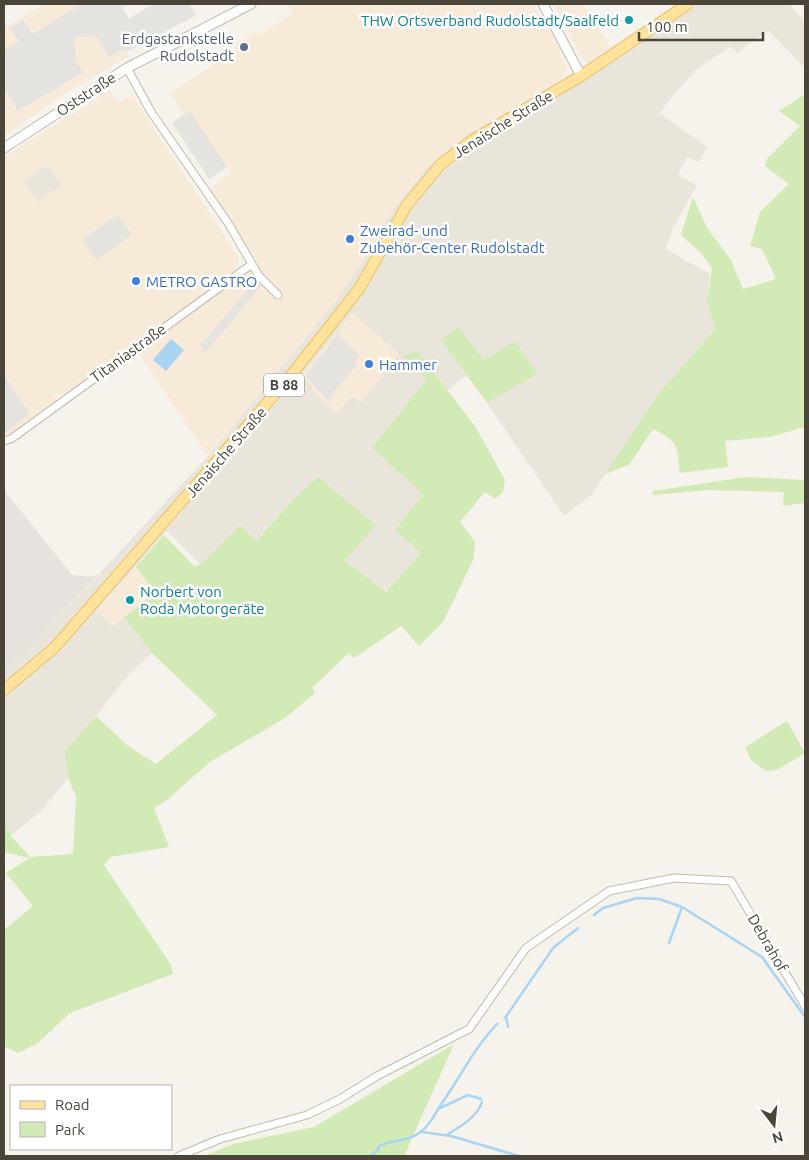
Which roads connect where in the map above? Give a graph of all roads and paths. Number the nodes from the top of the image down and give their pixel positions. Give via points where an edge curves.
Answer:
1 (251, 4) edge
2 (543, 4) edge
3 (688, 4) edge
4 (127, 68) junction
5 (581, 76) junction
6 (4, 148) edge
7 (252, 264) junction
8 (278, 295) dead end
9 (4, 441) edge
10 (4, 690) edge
11 (805, 1006) edge
12 (179, 1156) edge

1 - 4 street, Oststraße
2 - 5 street
3 - 5 main road, Jenaische Straße / B 88
4 - 6 street, Oststraße
4 - 7 street via 151,112
5 - 10 main road, Jenaische Straße / B 88 via 471,141 441,164 410,201 359,289 274,398 54,648
7 - 8 street
7 - 9 street, Titaniastraße
11 - 12 street, Debrahof via 731,881 674,878 609,891 526,948 469,1029 308,1115 220,1138

